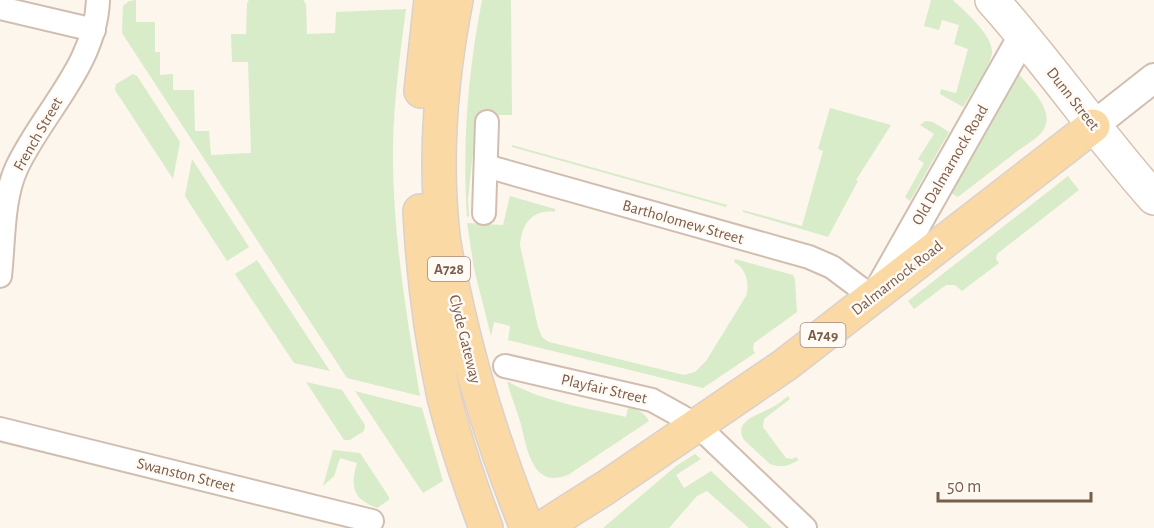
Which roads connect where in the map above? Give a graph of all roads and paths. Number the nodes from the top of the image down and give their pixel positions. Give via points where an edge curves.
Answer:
1 (98, 0) edge
2 (431, 0) edge
3 (456, 0) edge
4 (992, 0) edge
5 (0, 8) edge
6 (94, 30) junction
7 (1023, 36) junction
8 (1154, 78) edge
9 (487, 122) dead end
10 (1093, 126) junction
11 (486, 166) junction
12 (1154, 198) edge
13 (484, 213) dead end
14 (0, 276) edge
15 (874, 295) junction
16 (505, 366) dead end
17 (697, 425) junction
18 (0, 429) edge
19 (372, 521) dead end
20 (486, 528) edge
21 (528, 528) edge
22 (542, 528) edge
23 (805, 528) edge

1 - 6 street, French Street
2 - 20 main road, Clyde Gateway / A728 via 417,145 421,238 445,399
3 - 21 main road, Clyde Gateway / A728 via 440,130 443,237 482,407
4 - 7 main road, Dunn Street
5 - 6 street
6 - 14 street, French Street via 85,54 12,179
7 - 10 main road, Dunn Street
7 - 15 street, Old Dalmarnock Road
8 - 10 street, Dalmarnock Road
9 - 11 street
10 - 12 main road, Dunn Street
10 - 15 main road, Dalmarnock Road / A749
11 - 13 street
11 - 15 street, Bartholomew Street via 809,257
15 - 17 main road, Dalmarnock Road / A749 via 779,369
16 - 17 street, Playfair Street via 652,400
17 - 22 main road, Dalmarnock Road / A749
17 - 23 street, Playfair Street
18 - 19 street, Swanston Street

